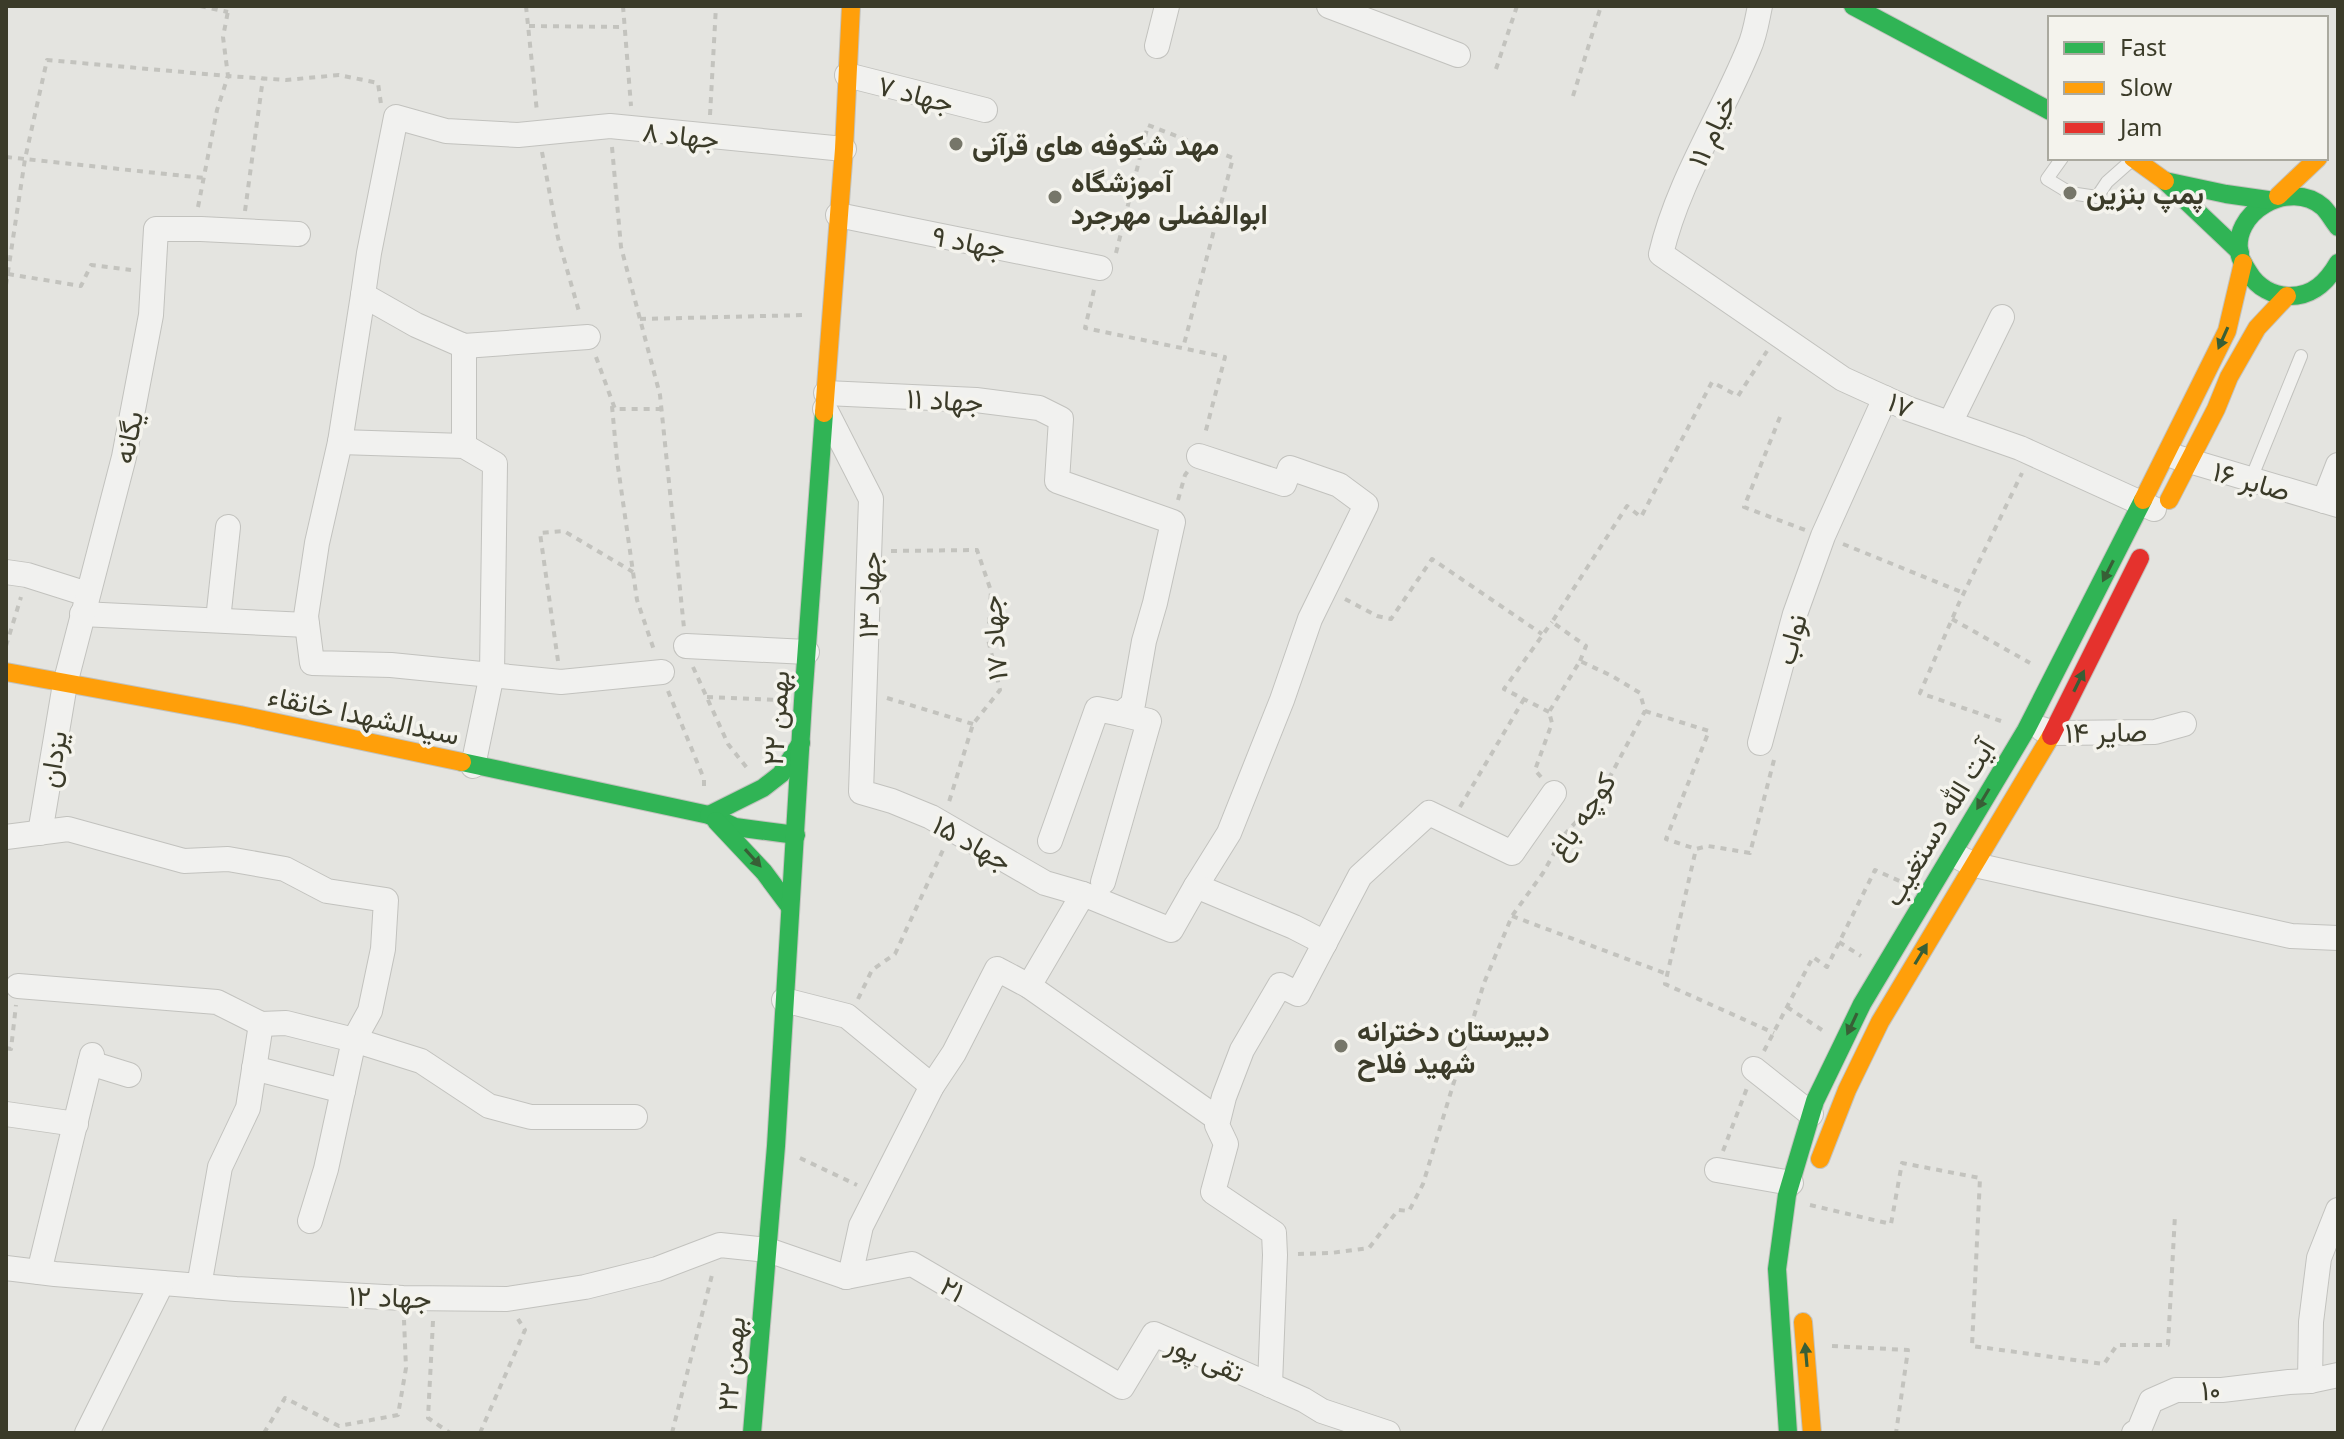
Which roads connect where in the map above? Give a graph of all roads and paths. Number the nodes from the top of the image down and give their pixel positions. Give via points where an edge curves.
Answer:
1 (200, 6) edge
2 (526, 6) edge
3 (623, 6) edge
4 (716, 6) edge
5 (851, 6) edge
6 (1167, 6) edge
7 (1329, 6) edge
8 (1517, 6) edge
9 (1601, 6) edge
10 (1760, 6) edge
11 (1853, 6) edge
12 (228, 9) edge
13 (529, 26) junction
14 (625, 27) junction
15 (1157, 46) dead end
16 (1458, 55) dead end
17 (1496, 69) dead end
18 (847, 75) junction
19 (228, 76) junction
20 (263, 78) junction
21 (1573, 96) dead end
22 (985, 110) dead end
23 (2048, 110) edge
24 (396, 117) junction
25 (610, 126) junction
26 (528, 134) junction
27 (708, 137) junction
28 (844, 149) junction
29 (6, 157) edge
30 (25, 159) junction
31 (2061, 160) edge
32 (2132, 160) edge
33 (2137, 160) edge
34 (2316, 160) edge
35 (204, 178) junction
36 (2165, 181) junction
37 (2273, 198) junction
38 (838, 215) junction
39 (2338, 227) edge
40 (201, 229) junction
41 (243, 231) junction
42 (298, 234) dead end
43 (1661, 254) joint
44 (2241, 257) junction
45 (2338, 263) edge
46 (1100, 268) junction
47 (154, 273) junction
48 (8, 274) junction
49 (6, 285) edge
50 (2312, 292) junction
51 (2338, 293) edge
52 (363, 295) junction
53 (2287, 296) junction
54 (831, 314) junction
55 (2002, 317) dead end
56 (640, 319) junction
57 (1777, 335) junction
58 (588, 337) junction
59 (464, 346) junction
60 (1183, 348) junction
61 (2301, 356) dead end
62 (1885, 398) junction
63 (612, 400) junction
64 (826, 401) junction
65 (661, 409) junction
66 (1950, 423) junction
67 (340, 442) junction
68 (464, 446) junction
69 (2032, 453) junction
70 (1199, 456) junction
71 (2177, 458) junction
72 (2338, 465) edge
73 (2251, 479) junction
74 (2331, 503) edge
75 (2152, 520) junction
76 (1173, 522) junction
77 (228, 527) dead end
78 (869, 551) junction
79 (633, 572) junction
80 (17, 574) edge
81 (1325, 588) junction
82 (85, 604) junction
83 (1952, 619) junction
84 (218, 620) junction
85 (1552, 622) junction
86 (307, 625) junction
87 (1542, 634) junction
88 (686, 646) junction
89 (6, 647) edge
90 (807, 652) junction
91 (1580, 661) junction
92 (6, 672) edge
93 (662, 672) junction
94 (492, 674) junction
95 (2053, 676) junction
96 (561, 682) junction
97 (65, 684) junction
98 (865, 692) junction
99 (707, 697) junction
100 (1524, 699) junction
101 (803, 701) junction
102 (1645, 711) junction
103 (1549, 712) junction
104 (1121, 714) junction
105 (973, 724) junction
106 (2184, 724) dead end
107 (2027, 727) junction
108 (2053, 733) junction
109 (801, 743) junction
110 (1760, 743) joint
111 (473, 766) junction
112 (763, 788) junction
113 (861, 792) joint
114 (1554, 793) junction
115 (706, 814) junction
116 (1577, 821) junction
117 (1451, 823) junction
118 (796, 826) junction
119 (947, 826) junction
120 (40, 833) junction
121 (6, 837) edge
122 (1050, 841) dead end
123 (1696, 849) junction
124 (1950, 853) junction
125 (1975, 865) junction
126 (1875, 870) dead end
127 (1196, 886) junction
128 (1093, 888) junction
129 (790, 907) junction
130 (1512, 916) junction
131 (2338, 938) edge
132 (1325, 943) junction
133 (1667, 974) junction
134 (18, 986) joint
135 (1029, 986) junction
136 (784, 1000) junction
137 (1787, 1007) junction
138 (847, 1016) junction
139 (261, 1024) junction
140 (1774, 1033) junction
141 (354, 1040) junction
142 (1843, 1044) junction
143 (6, 1048) edge
144 (254, 1068) junction
145 (1754, 1069) junction
146 (129, 1075) dead end
147 (932, 1086) junction
148 (343, 1091) junction
149 (6, 1114) edge
150 (1811, 1114) junction
151 (635, 1117) dead end
152 (1218, 1119) junction
153 (76, 1124) junction
154 (776, 1146) junction
155 (1717, 1170) joint
156 (1816, 1171) dead end
157 (1791, 1183) junction
158 (880, 1186) junction
159 (1808, 1205) dead end
160 (2338, 1210) edge
161 (2175, 1215) dead end
162 (310, 1221) dead end
163 (720, 1245) junction
164 (768, 1250) junction
165 (1275, 1255) junction
166 (6, 1268) edge
167 (39, 1272) junction
168 (846, 1277) junction
169 (162, 1283) junction
170 (199, 1286) junction
171 (403, 1298) junction
172 (434, 1298) junction
173 (507, 1299) junction
174 (1801, 1305) dead end
175 (1805, 1345) junction
176 (2338, 1375) edge
177 (2310, 1381) junction
178 (1270, 1385) junction
179 (1122, 1387) joint
180 (1805, 1431) edge
181 (2140, 1432) edge
182 (87, 1433) edge
183 (264, 1433) edge
184 (450, 1433) edge
185 (480, 1433) edge
186 (672, 1433) edge
187 (752, 1433) edge
188 (1388, 1433) edge
189 (1896, 1433) edge

1 - 12 path
2 - 13 path
3 - 14 path
4 - 27 path
5 - 18 main road, ۲۲ بهمن
6 - 15 street
7 - 16 street
8 - 17 path
9 - 21 path
10 - 43 street, خیام ۱۱ via 1751,46
11 - 23 main road
12 - 19 path via 223,37
13 - 14 path
13 - 26 path
14 - 25 path via 632,118
18 - 22 street, جهاد ۷
18 - 28 main road, ۲۲ بهمن
19 - 20 path
19 - 30 path via 47,60
19 - 35 path
20 - 24 path via 339,75 378,83 382,110
20 - 41 path
24 - 26 street, جهاد ۸ via 446,131
24 - 52 street
25 - 26 street, جهاد ۸
25 - 27 street, جهاد ۸
25 - 56 path via 621,247
26 - 58 path
27 - 28 street, جهاد ۸
28 - 38 main road, ۲۲ بهمن
29 - 30 path
30 - 35 path
30 - 48 path
31 - 32 lane via 2047,179 2070,193 2097,197
33 - 36 main road
34 - 37 main road
35 - 40 path via 198,207
36 - 37 main road
36 - 44 main road
37 - 39 main road via 2308,198 2322,205
37 - 44 main road, آیت الله دستغیب via 2249,216 2240,239
38 - 46 street, جهاد ۹
38 - 54 main road, ۲۲ بهمن
40 - 41 street
40 - 47 street, یگانه via 156,229
41 - 42 street
43 - 57 street, ۱۷
44 - 53 main road via 2260,286
44 -> 71 main road, آیت الله دستغیب via 2227,331
45 - 50 main road
46 - 60 path via 1085,328
46 - 60 path via 1115,254 1148,125 1233,158
47 - 48 path via 91,265 81,286
47 - 82 street, یگانه via 124,457
48 - 49 path
50 - 51 main road
50 - 53 main road
52 - 59 street
52 - 67 street
53 - 71 main road, آیت الله دستغیب via 2257,328
54 - 56 path
54 - 64 main road, ۲۲ بهمن
55 - 66 street
56 - 65 path
57 - 62 street, ۱۷ via 1843,379
57 - 85 path via 1738,396 1712,382 1641,517 1627,506
58 - 59 street
58 - 63 path
59 - 68 street
60 - 70 path via 1225,357
61 - 73 lane
62 - 66 street, ۱۷
62 - 110 street, نواب via 1823,536 1795,614
63 - 65 path via 615,409
63 - 79 path
64 - 76 street, جهاد ۱۱ via 976,400 1039,408 1061,419 1057,481
64 - 78 street, جهاد ۱۳ via 871,499
64 - 90 main road, ۲۲ بهمن
65 - 88 path
66 - 69 street, ۱۷
67 - 68 street
67 - 86 street via 317,543
68 - 94 street via 495,464
69 - 75 street, ۱۷
69 - 83 path
70 - 76 path via 1185,475
70 - 81 street via 1284,484 1290,468 1339,485 1366,505
71 - 73 street, صابر ۱۶
71 - 75 main road, آیت الله دستغیب
72 - 74 street
73 - 74 street, صابر ۱۶
75 -> 95 main road, آیت الله دستغیب
108 -> 75 main road, آیت الله دستغیب
76 - 104 street via 1133,704
77 - 84 street
78 - 98 street, جهاد ۱۳
78 - 105 path, جهاد ۱۷ via 977,550 991,591 988,639 1000,690
79 - 93 path
79 - 96 path via 564,531 540,533
80 - 82 street
80 - 89 path
81 - 87 path via 1391,619 1432,559
81 - 127 street via 1229,833
82 - 84 street
82 - 97 street, یگانه
83 - 95 path
83 - 107 path via 1920,693
84 - 86 street
85 - 87 path
85 - 91 path via 1586,646
86 - 94 street via 312,663
87 - 100 path via 1504,689
88 - 90 street
88 - 99 path
90 - 101 main road, ۲۲ بهمن
91 - 102 path via 1640,693
91 - 103 path
92 - 97 main road, سیدالشهدا خانقاء
93 - 96 street
93 - 115 path via 704,779
94 - 96 street
94 - 111 street
95 - 107 main road, آیت الله دستغیب
97 - 111 main road, سیدالشهدا خانقاء via 240,715
97 - 120 street, یزدان
98 - 105 path
98 - 113 street, جهاد ۱۳
99 - 101 path
99 - 112 path via 728,744
100 - 103 path
100 - 117 path
101 - 109 main road, ۲۲ بهمن
102 - 116 path, کوچه باغ via 1606,784
102 - 123 path via 1709,731 1666,839
103 - 114 path via 1552,723 1535,770
104 - 122 street via 1097,709
104 - 128 street via 1149,721
105 - 119 path, جهاد ۱۷
106 - 108 street, صایر ۱۴ via 2155,732
107 - 108 street, صایر ۱۴
107 -> 124 main road, آیت الله دستغیب
108 - 125 main road, آیت الله دستغیب
109 - 112 main road via 781,774
109 - 118 main road, ۲۲ بهمن
110 - 123 path via 1776,752 1750,853
111 - 115 main road, سیدالشهدا خانقاء
112 - 115 main road
113 - 119 street, جهاد ۱۵
114 - 116 path
114 - 117 street via 1512,853
115 - 118 main road, سیدالشهدا خانقاء via 728,811
115 -> 129 main road via 748,852
116 - 130 path, کوچه باغ
117 - 132 street via 1429,813 1360,876
118 - 129 main road, ۲۲ بهمن
119 - 128 street, جهاد ۱۵ via 1045,883
119 - 138 path, جهاد ۱۷ via 895,954 872,970
120 - 121 street
120 - 141 street via 68,829 184,861 228,859 285,869 327,891 386,900 383,949 370,1011
123 - 133 path
124 - 125 street
124 -> 142 main road, آیت الله دستغیب
125 - 131 street via 2291,936
156 -> 125 main road, آیت الله دستغیب via 1865,1050
126 - 137 path via 1827,967 1813,957
127 - 128 street, جهاد ۱۵ via 1171,930
127 - 132 street
128 - 135 street
129 - 136 main road, ۲۲ بهمن
130 - 133 path
130 - 165 path, کوچه باغ via 1484,983 1423,1184 1409,1211 1398,1210 1369,1248
132 - 152 street via 1298,994 1280,985 1242,1050
133 - 140 path via 1665,984
134 - 139 street via 217,1002
134 - 143 path via 11,1049
135 - 147 street via 997,969
135 - 152 street
136 - 138 street
136 - 154 main road, ۲۲ بهمن
137 - 140 path
137 - 142 path
138 - 147 street
139 - 141 street via 286,1023
139 - 144 street
140 - 145 path
141 - 148 street
141 - 151 street via 421,1061 489,1106 531,1117
142 - 150 main road, آیت الله دستغیب
144 - 148 street
144 - 170 street via 248,1108 220,1167
145 - 150 street
145 - 155 path
146 - 153 street via 91,1059
147 - 158 street
148 - 162 street
149 - 153 street
150 - 157 main road, آیت الله دستغیب
152 - 165 street via 1226,1144 1213,1192 1274,1233
153 - 167 street
154 - 158 path via 855,1184
154 - 164 main road, ۲۲ بهمن
155 - 157 street
157 - 180 main road, آیت الله دستغیب via 1777,1269
158 - 168 street
159 - 161 path via 1891,1224 1902,1163 1980,1178 1972,1346 2104,1364 2117,1345 2168,1345
160 - 177 street via 2319,1258
163 - 164 street, جهاد ۱۲
163 - 173 street, جهاد ۱۲ via 657,1269
163 - 186 path
164 - 168 street
164 - 187 main road, ۲۲ بهمن
165 - 178 street
166 - 167 street, جهاد ۱۲
167 - 169 street, جهاد ۱۲
168 - 179 street, ۲۱ via 912,1264
169 - 170 street, جهاد ۱۲
169 - 182 street
170 - 171 street, جهاد ۱۲
171 - 172 street, جهاد ۱۲
171 - 183 path via 406,1368 398,1415 339,1426 285,1398
172 - 173 street, جهاد ۱۲
172 - 184 path via 428,1418
173 - 185 path via 525,1330
174 - 175 main road, آیت الله دستغیب
180 -> 175 main road, آیت الله دستغیب
175 - 189 path via 1908,1350
176 - 177 street, ۱۰
177 - 181 street, ۱۰ via 2176,1390 2151,1401
178 - 179 street, تقی پور via 1154,1334
178 - 188 street via 1322,1411

